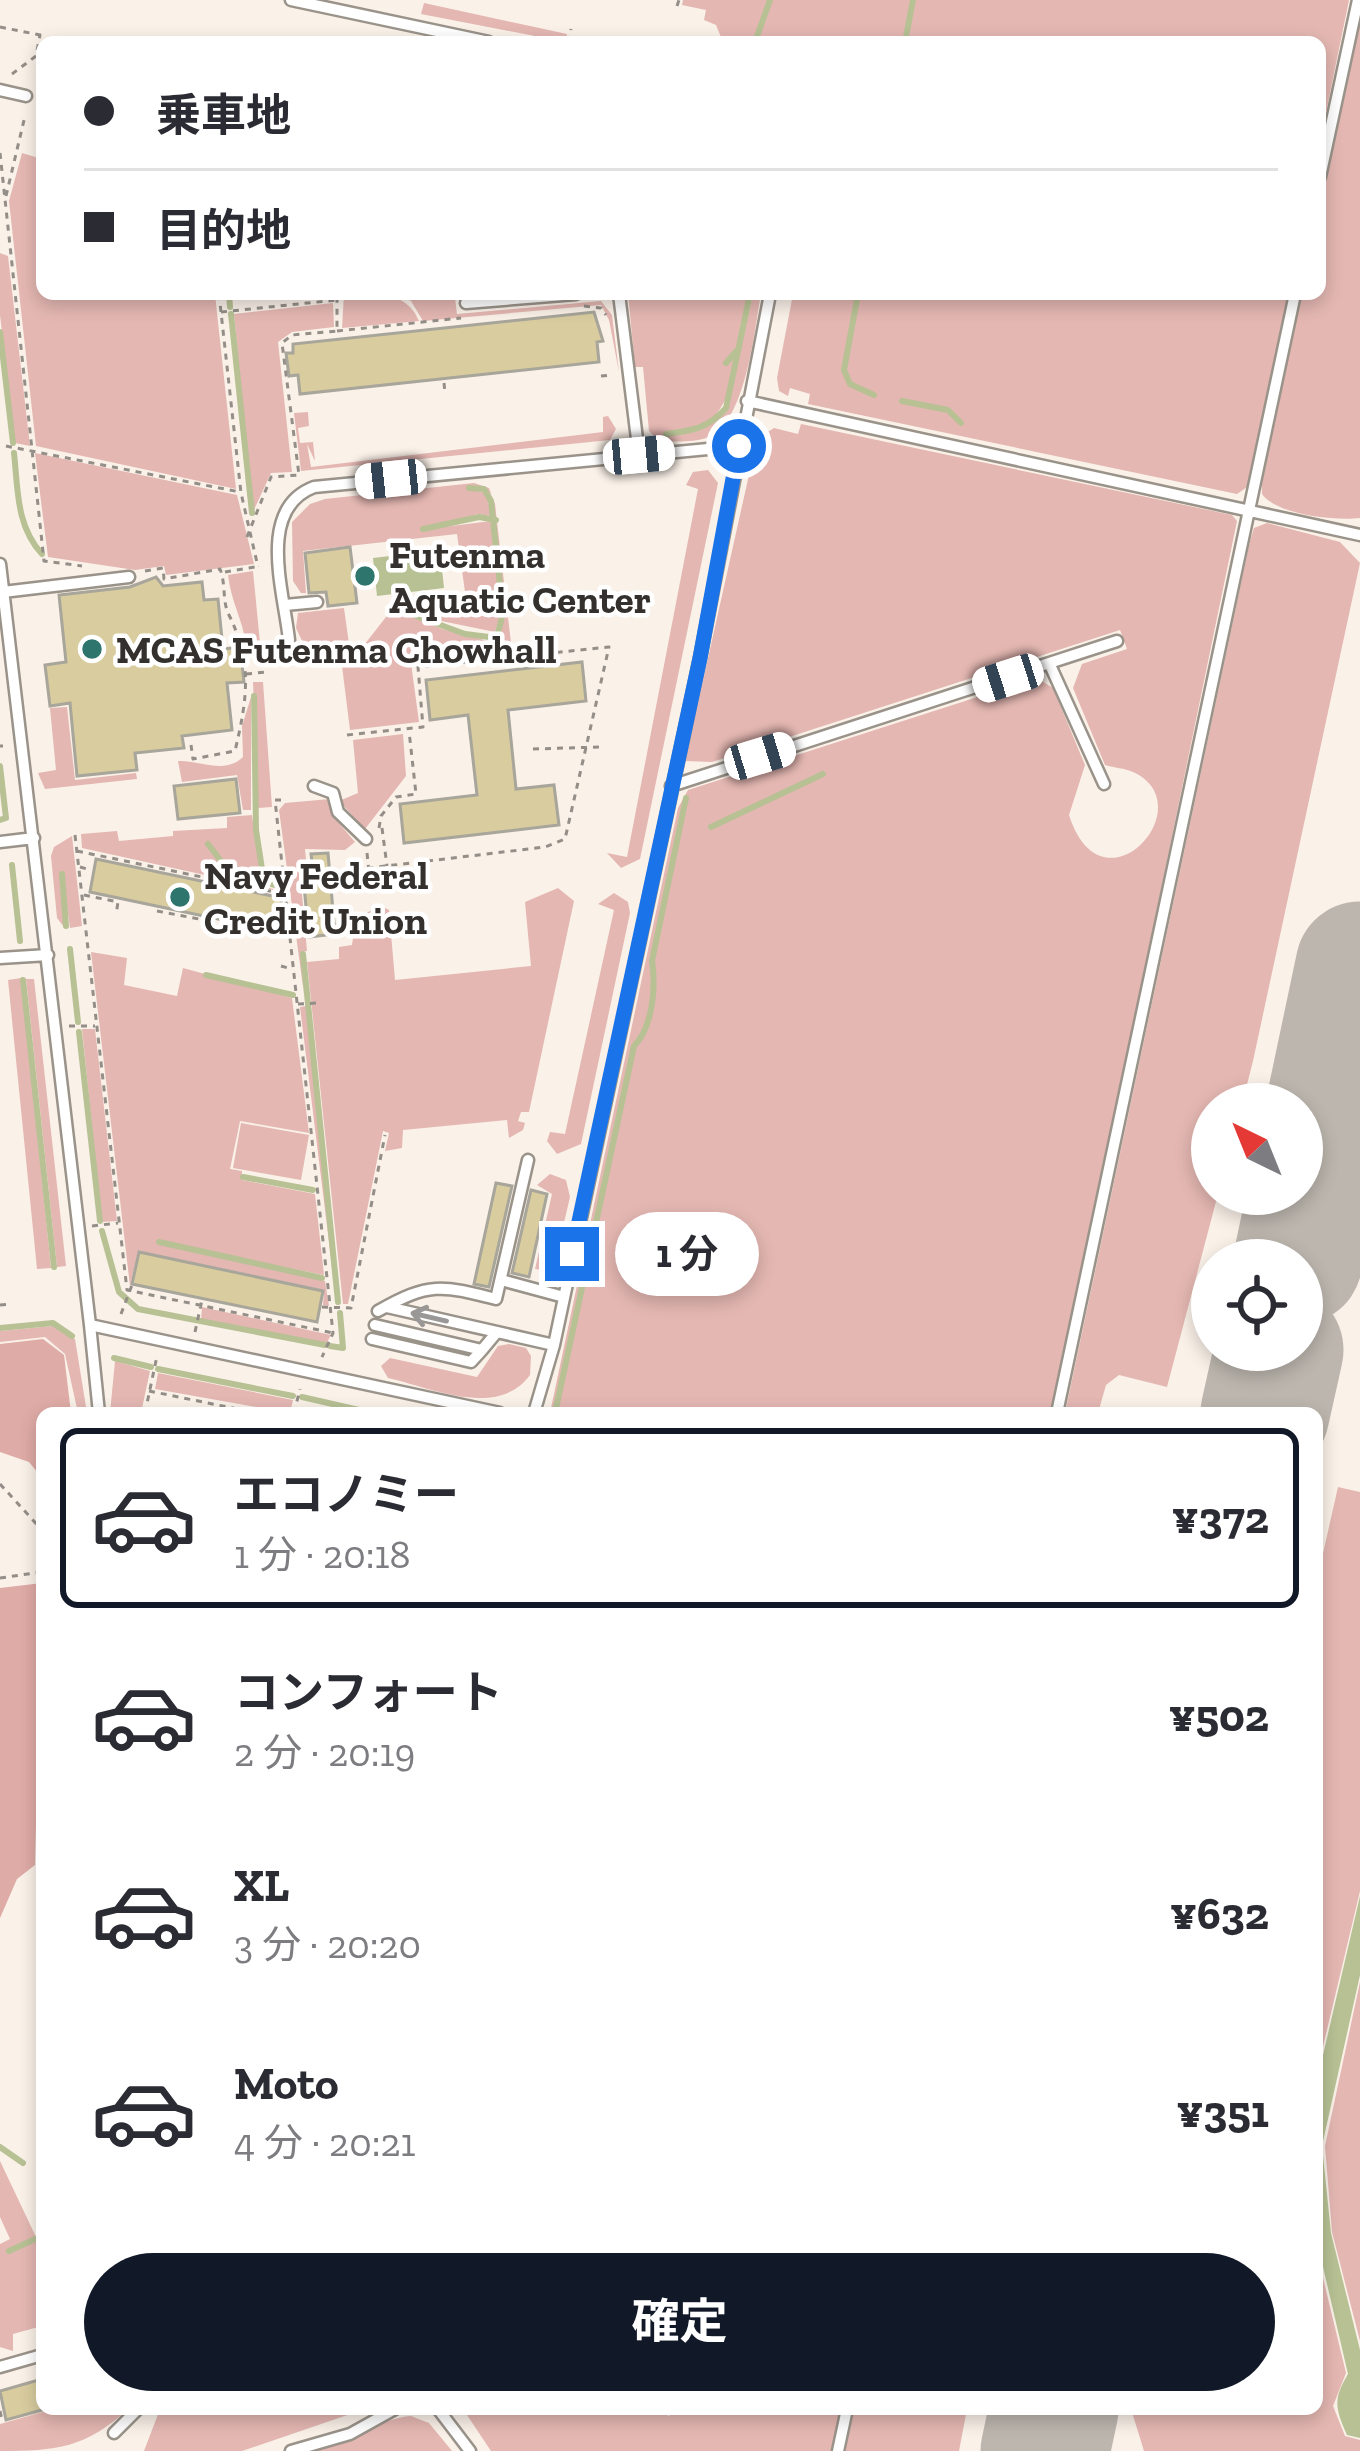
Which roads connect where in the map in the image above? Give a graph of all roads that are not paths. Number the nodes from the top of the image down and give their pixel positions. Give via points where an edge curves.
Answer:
1 (291, 0) edge
2 (1358, 0) edge
3 (461, 36) edge
4 (0, 86) edge
5 (26, 96) dead end
6 (1326, 149) edge
7 (503, 300) edge
8 (621, 300) edge
9 (769, 300) edge
10 (1294, 300) edge
11 (466, 303) dead end
12 (747, 401) junction
13 (739, 446) junction
14 (639, 455) junction
15 (1250, 508) junction
16 (1360, 535) edge
17 (0, 564) edge
18 (131, 575) road end
19 (3, 592) edge
20 (317, 602) dead end
21 (285, 605) junction
22 (289, 640) dead end
23 (1118, 641) dead end
24 (1050, 665) junction
25 (1104, 784) dead end
26 (314, 786) dead end
27 (671, 786) junction
28 (34, 838) junction
29 (366, 839) road end
30 (0, 842) edge
31 (48, 955) junction
32 (0, 958) edge
33 (528, 1160) dead end
34 (501, 1280) junction
35 (564, 1297) junction
36 (90, 1325) junction
37 (375, 1325) dead end
38 (497, 1332) junction
39 (372, 1340) dead end
40 (554, 1345) junction
41 (482, 1350) junction
42 (98, 1407) edge
43 (472, 1407) edge
44 (536, 1407) edge
45 (1058, 1407) edge
46 (36, 2357) edge
47 (0, 2367) edge
48 (132, 2415) edge
49 (384, 2415) edge
50 (443, 2415) edge
51 (846, 2415) edge
52 (114, 2433) dead end
53 (291, 2451) edge
54 (470, 2451) edge
55 (838, 2451) edge

1 - 3 lane
2 - 6 lane
4 - 5 lane
7 - 11 lane
8 - 14 lane
9 - 12 lane
10 - 15 lane
12 - 13 lane
12 - 15 lane
13 - 14 lane
13 - 27 lane
14 - 21 lane via 296,494 279,524
15 - 16 lane
15 - 45 lane
17 - 19 lane
18 - 19 lane
19 - 28 lane
20 - 21 lane
21 - 22 lane
23 - 24 lane
24 - 25 lane
24 - 27 lane
26 - 29 lane via 334,793 338,812
27 - 35 lane
28 - 30 lane
28 - 31 lane
31 - 32 lane
31 - 36 lane
33 - 34 lane
34 - 35 lane
38 -> 34 lane via 382,1309 437,1285 496,1299
35 - 40 lane
36 - 42 lane
36 - 43 lane
37 - 41 lane
38 - 40 lane
38 - 41 lane
39 - 41 lane via 471,1362
40 - 44 lane
46 - 47 lane
48 - 52 lane
49 - 53 lane
50 - 54 lane
51 - 55 lane

